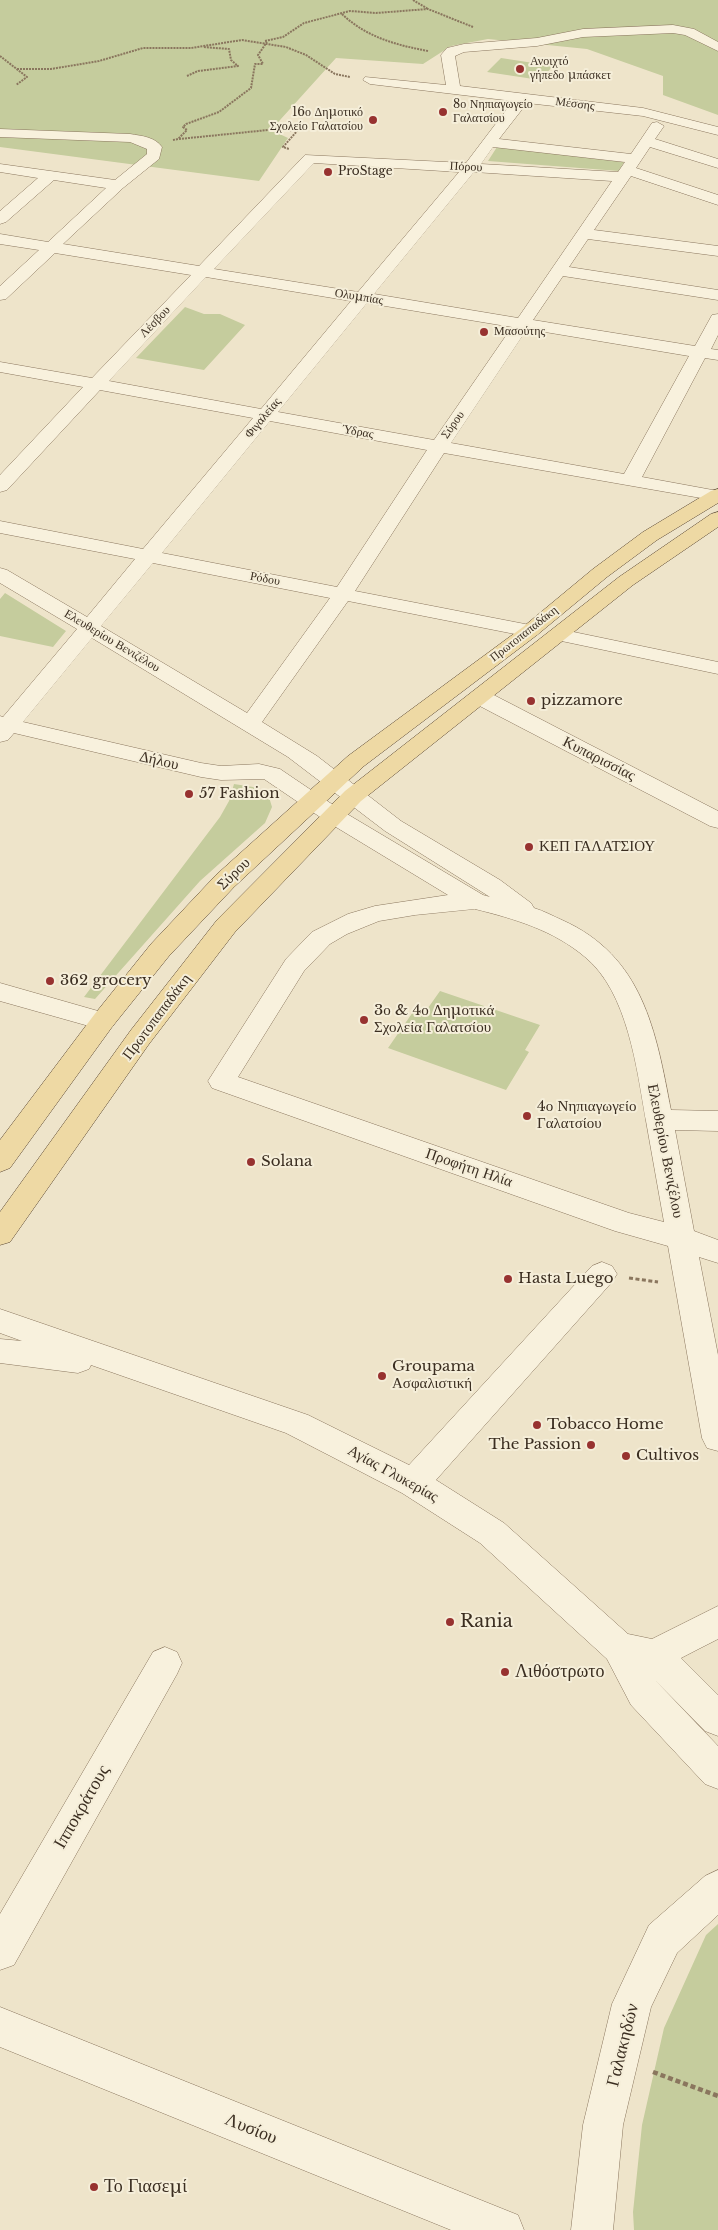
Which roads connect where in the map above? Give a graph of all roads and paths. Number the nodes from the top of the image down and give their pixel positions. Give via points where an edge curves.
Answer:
1 (413, 0) edge
2 (428, 9) junction
3 (342, 14) junction
4 (262, 42) junction
5 (267, 42) junction
6 (493, 45) junction
7 (199, 46) junction
8 (718, 47) edge
9 (448, 55) junction
10 (0, 56) edge
11 (17, 69) junction
12 (187, 76) dead end
13 (370, 80) joint
14 (16, 85) dead end
15 (454, 90) junction
16 (523, 98) junction
17 (657, 126) dead end
18 (718, 131) edge
19 (0, 133) edge
20 (178, 139) junction
21 (647, 141) junction
22 (490, 142) junction
23 (150, 143) junction
24 (310, 158) junction
25 (718, 164) edge
26 (471, 167) junction
27 (0, 168) edge
28 (628, 169) junction
29 (51, 175) junction
30 (118, 186) junction
31 (718, 200) edge
32 (0, 220) edge
33 (584, 234) junction
34 (0, 239) edge
35 (50, 247) junction
36 (718, 251) edge
37 (559, 270) junction
38 (203, 272) junction
39 (3, 288) edge
40 (718, 294) edge
41 (362, 298) junction
42 (718, 320) edge
43 (523, 324) junction
44 (709, 353) edge
45 (0, 367) edge
46 (97, 384) junction
47 (265, 415) junction
48 (439, 446) junction
49 (630, 481) junction
50 (0, 486) edge
51 (717, 495) edge
52 (718, 518) edge
53 (0, 527) edge
54 (148, 556) junction
55 (0, 574) edge
56 (343, 594) junction
57 (89, 627) junction
58 (530, 631) junction
59 (559, 635) junction
60 (718, 668) edge
61 (480, 697) junction
62 (224, 709) junction
63 (250, 724) junction
64 (2, 728) edge
65 (242, 771) junction
66 (336, 780) junction
67 (353, 796) junction
68 (323, 809) junction
69 (718, 820) edge
70 (475, 901) junction
71 (529, 915) junction
72 (0, 992) edge
73 (103, 1021) junction
74 (660, 1120) junction
75 (718, 1121) edge
76 (0, 1161) edge
77 (0, 1234) edge
78 (682, 1238) junction
79 (718, 1252) edge
80 (602, 1274) joint
81 (690, 1287) junction
82 (0, 1321) edge
83 (0, 1351) edge
84 (129, 1367) junction
85 (718, 1438) edge
86 (413, 1483) junction
87 (718, 1622) edge
88 (618, 1648) junction
89 (654, 1655) junction
90 (165, 1663) dead end
91 (718, 1719) edge
92 (718, 1772) edge
93 (718, 1889) edge
94 (0, 1951) edge
95 (0, 2027) edge
96 (643, 2069) dead end
97 (718, 2096) edge
98 (503, 2230) edge
99 (592, 2230) edge

1 - 2 path
2 - 3 path
2 - 6 path via 470,24 492,40
3 - 4 path via 304,23 283,37
3 - 9 path via 362,31 392,44
4 - 5 path
4 - 7 path via 242,40
5 - 13 path via 306,55 335,74
5 - 20 path via 258,55 264,64 255,64 249,90 210,117 188,121 183,127 187,130
6 - 8 street via 537,42 583,33 673,29 689,32
6 - 9 street via 464,48
7 - 11 path via 143,48 99,61 51,69
7 - 12 path via 229,48 231,60 238,66 198,71
9 - 15 street
10 - 11 path
11 - 14 path via 27,77
13 - 15 street, Μέσσης
15 - 16 street, Μέσσης
16 - 18 street, Μέσσης via 663,116
16 - 22 street, Φιγαλείας
17 - 21 street, Σύρου
19 - 23 street via 114,137
20 - 23 path
20 - 24 path via 278,128 297,131 284,147
21 - 25 street
21 - 28 street, Σύρου
22 - 26 street, Φιγαλείας
22 - 28 street
23 - 30 street via 155,146 154,156
24 - 26 street, Πόρου
24 - 38 street, Λέσβου
26 - 28 street, Πόρου
26 - 41 street, Φιγαλείας
27 - 29 street
28 - 31 street, Πόρου
28 - 33 street, Σύρου
29 - 30 street
29 - 32 street
30 - 35 street
33 - 36 street
33 - 37 street, Σύρου
34 - 35 street, Ολυμπίας
35 - 38 street, Ολυμπίας
35 - 39 street
37 - 40 street
37 - 43 street, Σύρου
38 - 41 street, Ολυμπίας
38 - 46 street, Λέσβου
41 - 43 street, Ολυμπίας
41 - 47 street, Φιγαλείας
42 - 44 street
43 - 44 street, Ολυμπίας
43 - 48 street, Σύρου
44 - 49 street
45 - 46 street, Ύδρας
46 - 47 street, Ύδρας
46 - 50 street, Λέσβου
47 - 48 street, Ύδρας
47 - 54 street, Φιγαλείας
48 - 49 street, Ύδρας
48 - 56 street, Σύρου
49 - 51 street, Ύδρας
51 - 58 main road, Πρωτοπαπαδάκη via 643,541
52 - 59 main road, Πρωτοπαπαδάκη via 626,581
53 - 54 street, Ρόδου
54 - 56 street, Ρόδου
54 - 57 street, Φιγαλείας
55 - 57 street, Ελευθερίου Βενιζέλου
56 - 58 street, Ρόδου
56 - 63 street, Σύρου
57 - 62 street, Ελευθερίου Βενιζέλου
57 - 64 street, Φιγαλείας
58 - 66 main road, Πρωτοπαπαδάκη via 356,761
59 - 60 street
59 - 61 main road, Πρωτοπαπαδάκη
61 - 67 main road, Πρωτοπαπαδάκη
61 - 69 street, Κυπαρισσίας
62 - 63 street, Ελευθερίου Βενιζέλου
62 - 65 street, Ελευθερίου Βενιζέλου via 237,721 251,747 250,766
63 - 66 street, Ελευθερίου Βενιζέλου
64 - 65 street, Δήλου via 126,758 220,773
65 - 68 street, Δήλου via 272,774
66 - 67 street
66 - 68 main road, Πρωτοπαπαδάκη
67 - 68 main road, Πρωτοπαπαδάκη
67 - 71 street, Ελευθερίου Βενιζέλου via 394,826 503,892
68 - 70 street, Ελευθερίου Βενιζέλου
68 - 73 main road, Σύρου via 225,881 160,950
68 - 77 main road, Πρωτοπαπαδάκη via 140,1037
70 - 71 street, Ελευθερίου Βενιζέλου
70 - 78 street, Προφήτη Ηλία via 371,914 320,938 301,957 222,1081 625,1222
71 - 74 street, Ελευθερίου Βενιζέλου via 571,934 596,952 617,977 641,1032
72 - 73 street
73 - 76 main road
74 - 75 street
74 - 78 street, Ελευθερίου Βενιζέλου
78 - 79 street, Προφήτη Ηλία
78 - 81 street, Ελευθερίου Βενιζέλου
80 - 81 path
80 - 86 street
81 - 85 street, Ελευθερίου Βενιζέλου
82 - 84 street, Αγίας Γλυκερίας
83 - 84 street, Αγίας Γλυκερίας
84 - 86 street, Αγίας Γλυκερίας via 297,1424
86 - 88 street, Αγίας Γλυκερίας via 492,1533
87 - 89 street
88 - 89 street
88 - 92 street, Αγίας Γλυκερίας via 643,1693
89 - 91 street
90 - 94 street, Ιπποκράτους
93 - 99 street, Γαλακηδών via 663,1939 632,2004 603,2125
95 - 98 street, Λυσίου
96 - 97 path

